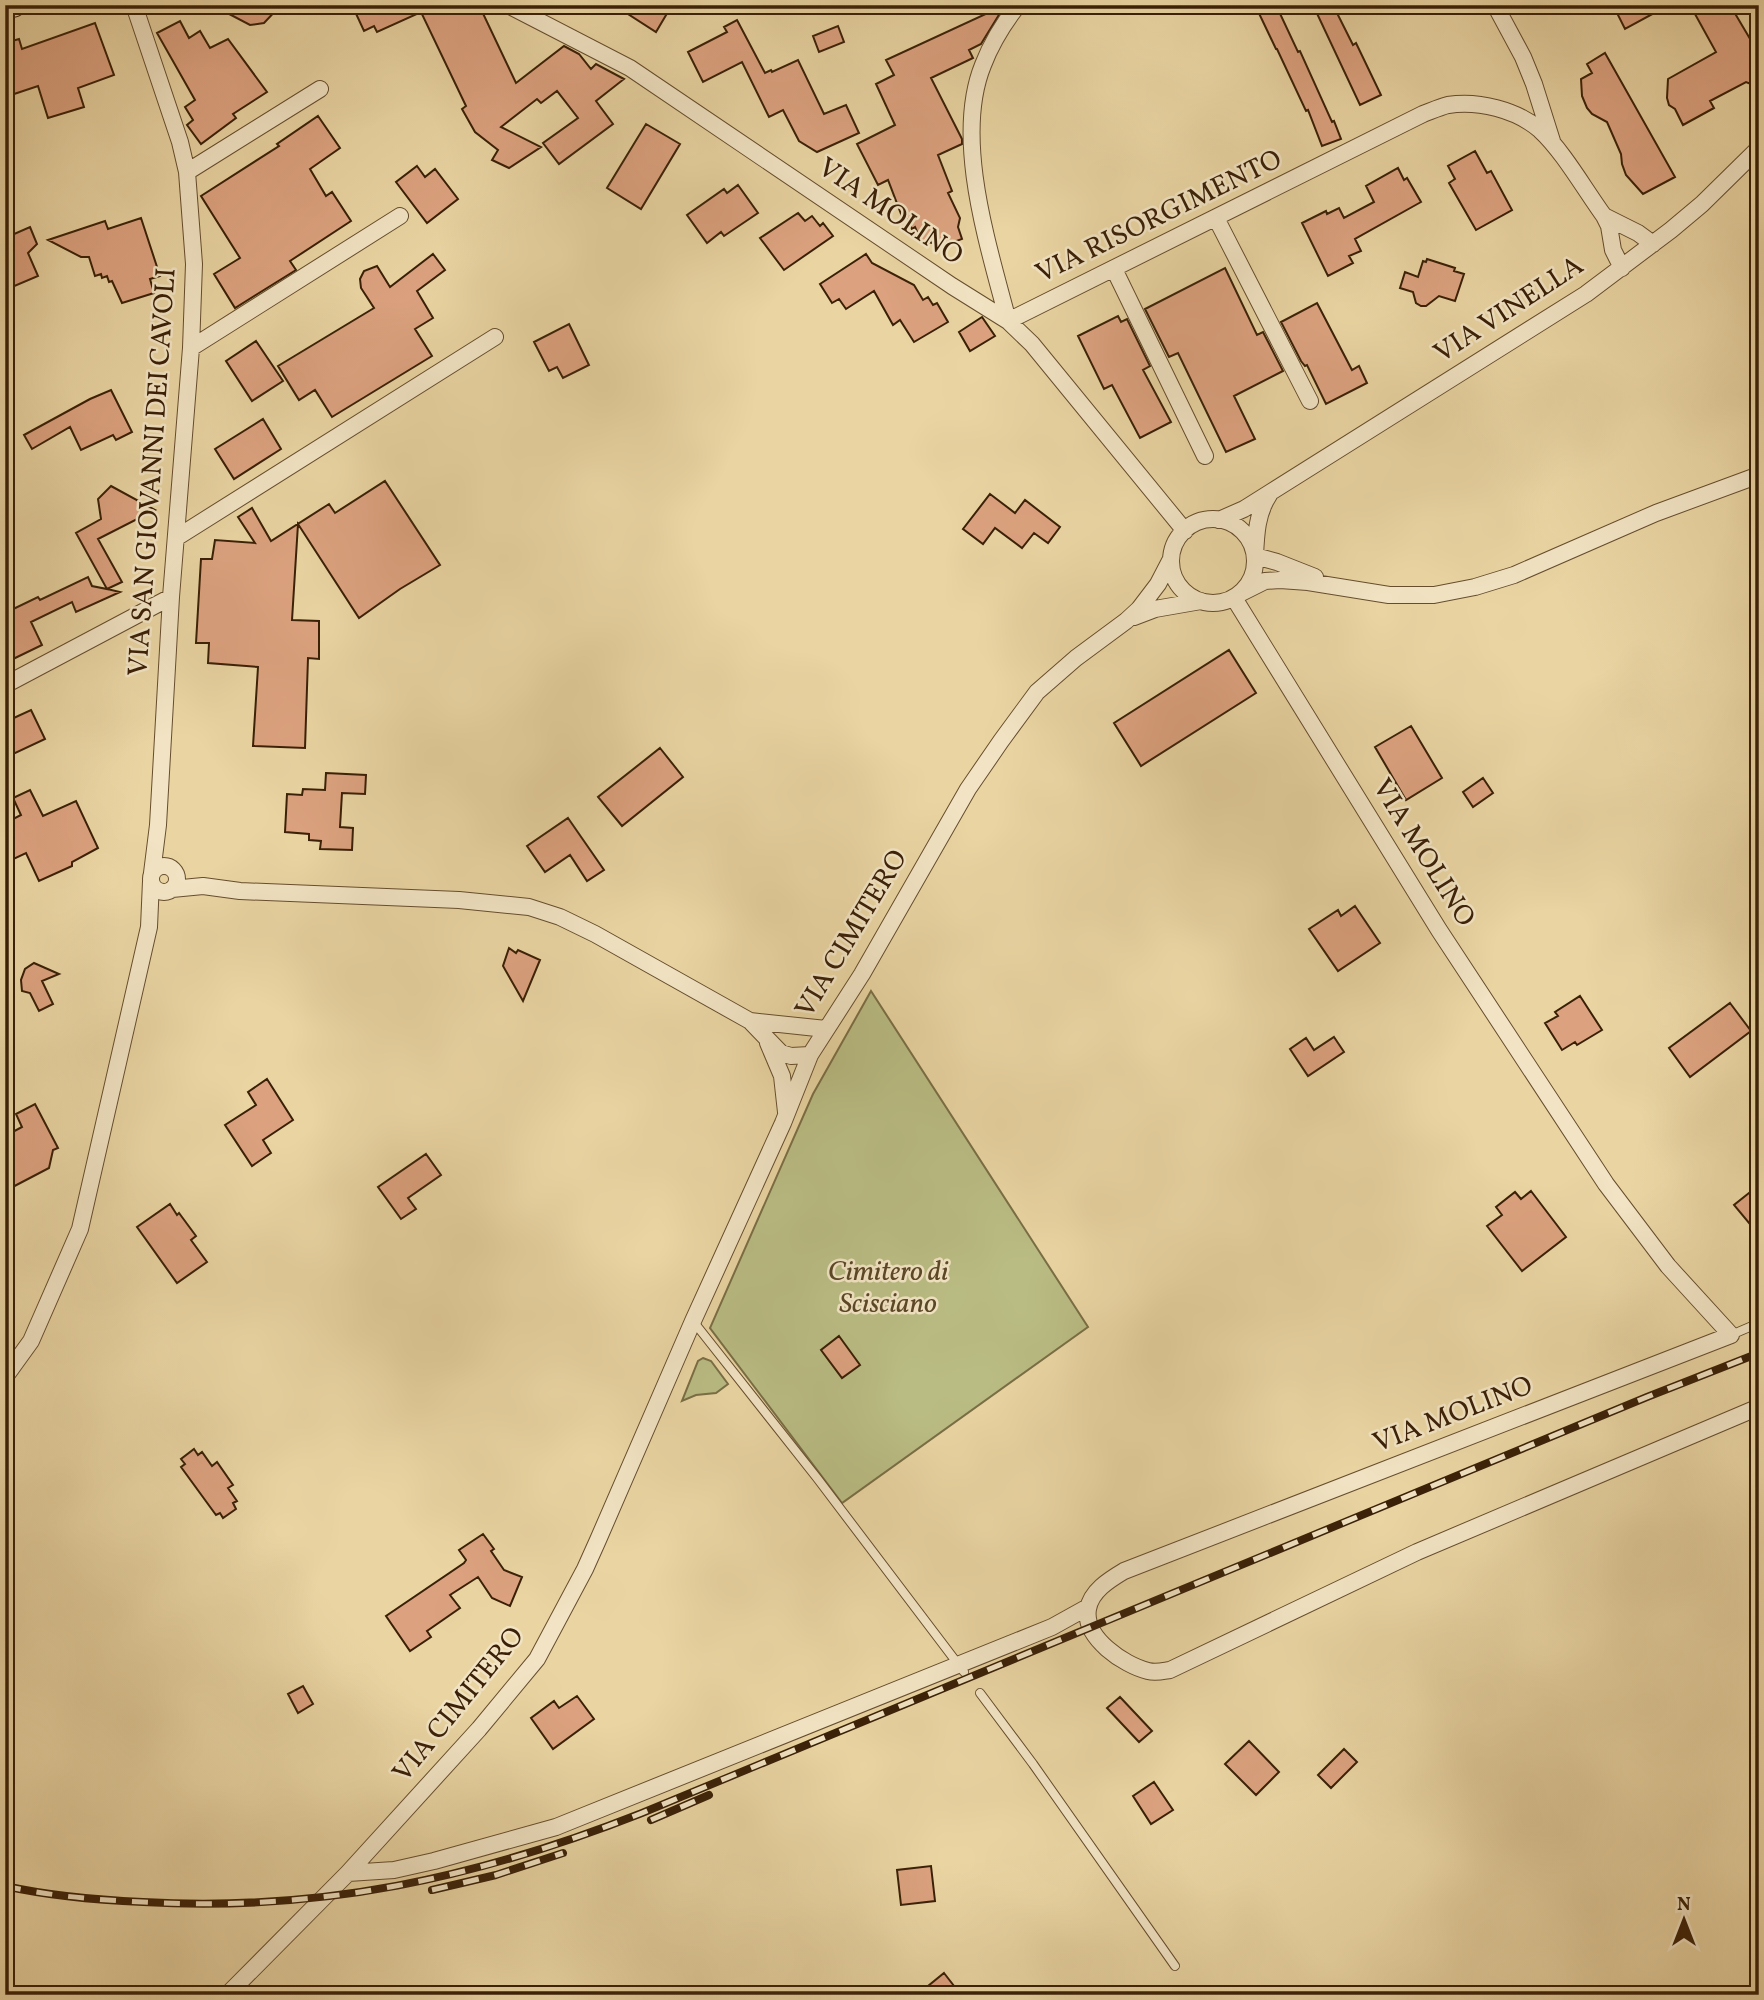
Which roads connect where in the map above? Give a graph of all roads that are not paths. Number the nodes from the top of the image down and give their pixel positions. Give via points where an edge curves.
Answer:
1 (14, 5) edge
2 (134, 5) edge
3 (508, 5) edge
4 (1018, 5) edge
5 (1495, 5) edge
6 (5, 7) edge
7 (320, 89) dead end
8 (1553, 144) junction
9 (1759, 149) edge
10 (187, 172) junction
11 (400, 216) dead end
12 (1604, 216) junction
13 (1216, 218) junction
14 (1653, 244) junction
15 (1622, 268) junction
16 (1114, 269) junction
17 (1008, 321) junction
18 (495, 337) dead end
19 (191, 348) junction
20 (1310, 401) dead end
21 (1205, 456) dead end
22 (1759, 475) edge
23 (1271, 492) junction
24 (1219, 520) junction
25 (1185, 531) junction
26 (176, 538) junction
27 (1255, 556) junction
28 (1171, 559) junction
29 (1345, 589) junction
30 (1237, 596) junction
31 (171, 597) junction
32 (1201, 601) junction
33 (1126, 621) junction
34 (5, 685) edge
35 (158, 825) junction
36 (151, 877) junction
37 (172, 881) junction
38 (149, 927) junction
39 (750, 1021) junction
40 (826, 1029) junction
41 (767, 1041) junction
42 (810, 1055) junction
43 (786, 1115) junction
44 (693, 1321) junction
45 (1759, 1324) edge
46 (1731, 1335) junction
47 (5, 1377) edge
48 (1759, 1407) edge
49 (1088, 1607) junction
50 (961, 1668) junction
51 (980, 1693) dead end
52 (348, 1873) junction
53 (1175, 1966) dead end
54 (227, 1995) edge

1 - 6 street
2 - 10 street, VIA SAN GIOVANNI DEI CAVOLI
3 - 17 street, VIA MOLINO via 630,68
4 - 17 street, VIA RISORGIMENTO via 982,67 971,139 982,220
5 - 8 street via 1523,57
7 - 10 street
8 - 12 street, VIA RISORGIMENTO
8 - 13 street, VIA RISORGIMENTO via 1538,128 1492,107 1447,105
9 - 14 street, VIA VINELLA
10 - 19 street, VIA SAN GIOVANNI DEI CAVOLI via 194,264
11 - 19 street
12 - 14 street
12 - 15 street
13 - 16 street, VIA RISORGIMENTO
13 - 20 street
14 - 15 street, VIA VINELLA
15 - 23 street, VIA VINELLA
16 - 17 street, VIA RISORGIMENTO
16 - 21 street
17 - 25 street, VIA MOLINO via 1032,344
18 - 26 street
19 - 26 street, VIA SAN GIOVANNI DEI CAVOLI
22 - 29 street via 1475,587 1389,595
23 - 24 street, VIA VINELLA
23 - 27 street via 1262,508
24 - 25 street via 1205,520
24 - 27 street via 1243,531
25 - 28 street
26 - 31 street, VIA SAN GIOVANNI DEI CAVOLI
27 - 29 street
27 - 30 street via 1250,583
28 - 32 street via 1178,585
28 - 33 street via 1151,596
29 - 30 street via 1280,580 1265,581
30 - 32 street via 1215,604
30 - 46 street, VIA MOLINO via 1439,930 1606,1184 1668,1266
31 - 34 street
31 - 35 street, VIA SAN GIOVANNI DEI CAVOLI
32 - 33 street via 1155,609
33 - 40 street, VIA CIMITERO via 1037,692 968,789
35 - 36 street, VIA SAN GIOVANNI DEI CAVOLI
35 - 37 street, VIA SAN GIOVANNI DEI CAVOLI
36 - 37 street via 152,886 159,891
36 - 37 street via 157,867 166,865
36 - 38 street, VIA SAN GIOVANNI DEI CAVOLI
37 - 38 street, VIA SAN GIOVANNI DEI CAVOLI
37 - 39 street via 240,891 529,907 595,934
38 - 47 street, VIA SAN GIOVANNI DEI CAVOLI via 80,1229 31,1340
39 - 40 street
39 - 41 street
40 - 42 street, VIA CIMITERO
41 - 42 street via 781,1053
41 - 43 street via 782,1076
42 - 43 street, VIA CIMITERO
43 - 44 street, VIA CIMITERO
44 - 50 lane
44 - 52 street, VIA CIMITERO via 593,1550 537,1659
45 - 46 lane
46 - 49 street, VIA MOLINO via 1124,1571 1106,1582
48 - 49 street via 1417,1552 1170,1670 1147,1671 1113,1654 1091,1629
49 - 50 street
50 - 52 street via 556,1827 435,1861
51 - 53 lane
52 - 54 street, VIA CIMITERO

